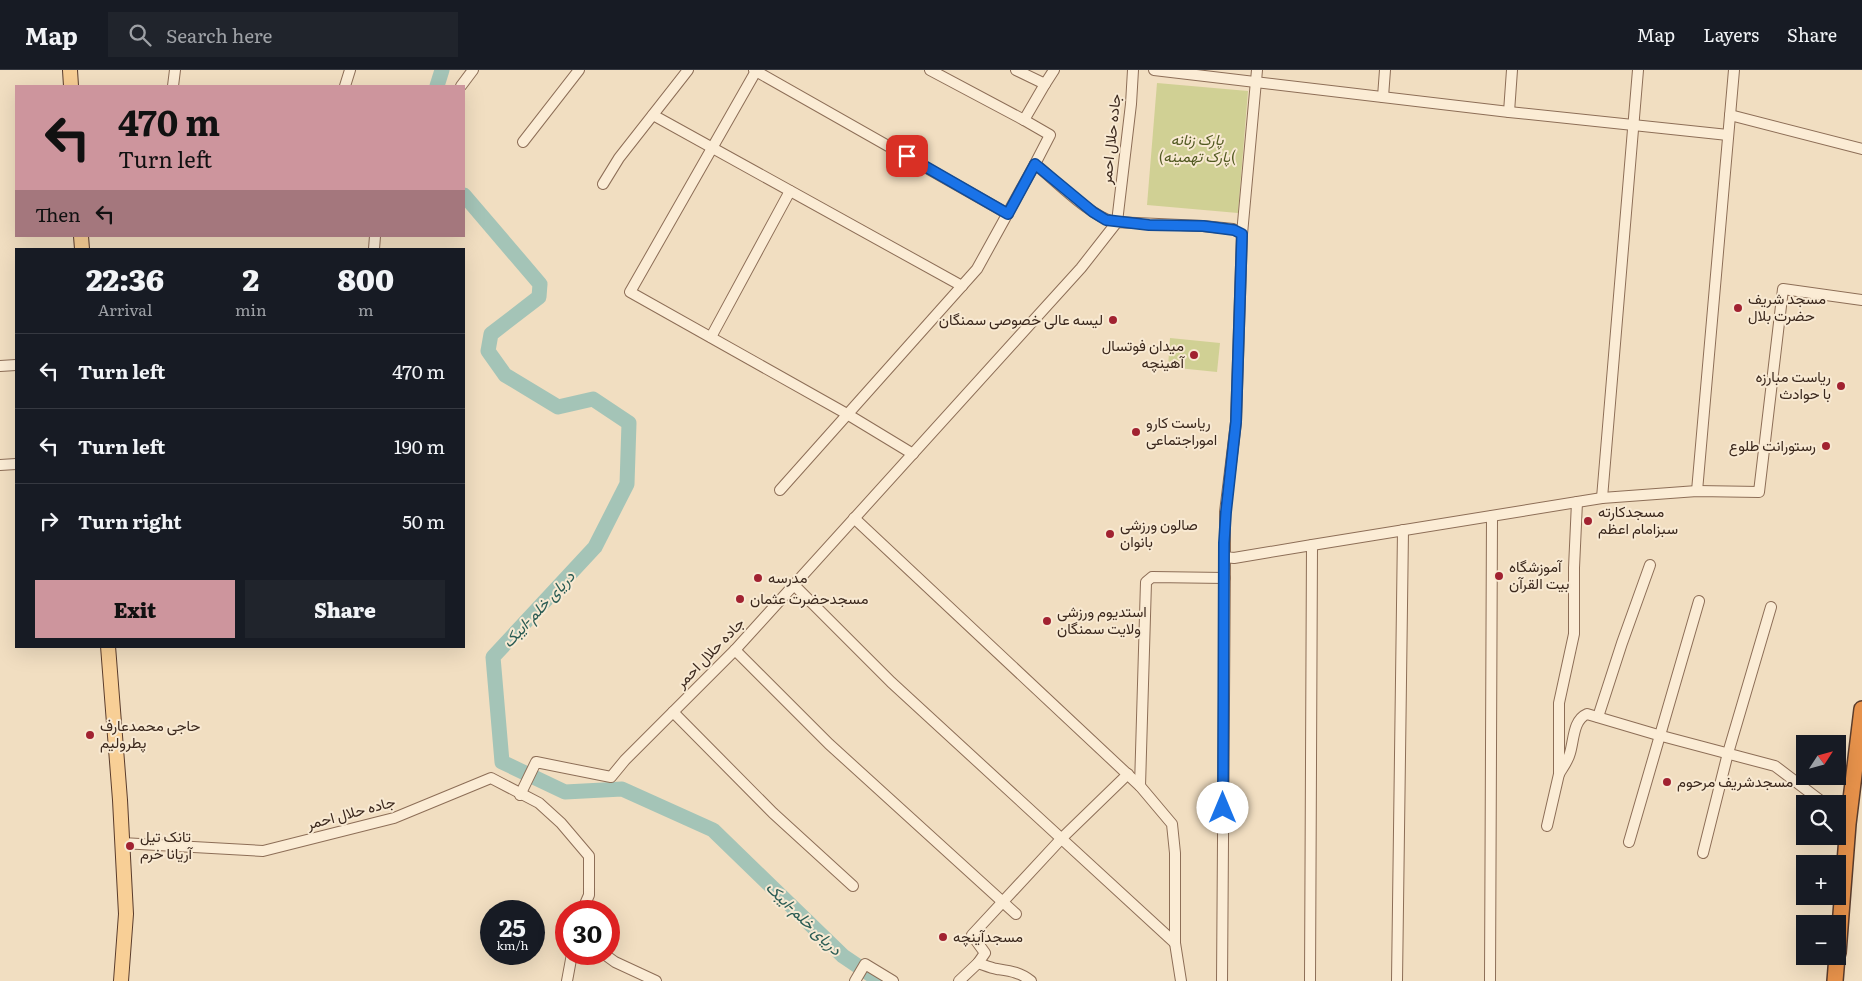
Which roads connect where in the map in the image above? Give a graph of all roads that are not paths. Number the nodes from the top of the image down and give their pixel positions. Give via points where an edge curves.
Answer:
1 (70, 70) edge
2 (175, 70) edge
3 (350, 70) edge
4 (473, 70) edge
5 (579, 70) edge
6 (688, 70) edge
7 (755, 70) edge
8 (930, 70) edge
9 (1016, 70) edge
10 (1054, 70) edge
11 (1133, 70) edge
12 (1154, 70) edge
13 (1257, 70) edge
14 (1385, 70) edge
15 (1512, 70) edge
16 (1638, 70) edge
17 (1734, 70) edge
18 (1256, 82) junction
19 (1045, 84) junction
20 (71, 85) edge
21 (173, 85) edge
22 (345, 85) edge
23 (462, 85) edge
24 (1383, 96) junction
25 (1508, 112) junction
26 (653, 115) junction
27 (1730, 115) junction
28 (1024, 120) junction
29 (1632, 125) junction
30 (1728, 135) junction
31 (523, 142) dead end
32 (713, 148) junction
33 (1862, 149) edge
34 (1035, 164) junction
35 (602, 184) dead end
36 (790, 191) junction
37 (1008, 214) junction
38 (1117, 222) junction
39 (1242, 234) junction
40 (962, 286) junction
41 (1862, 300) edge
42 (711, 337) junction
43 (15, 365) edge
44 (0, 366) edge
45 (847, 414) junction
46 (912, 454) junction
47 (15, 464) edge
48 (0, 466) edge
49 (780, 490) dead end
50 (1697, 490) junction
51 (1602, 498) junction
52 (1577, 502) junction
53 (1492, 516) junction
54 (854, 518) junction
55 (1403, 530) junction
56 (1312, 545) junction
57 (1225, 557) junction
58 (1650, 565) dead end
59 (1225, 578) junction
60 (794, 586) junction
61 (1698, 601) dead end
62 (1770, 607) dead end
63 (108, 648) edge
64 (735, 650) junction
65 (1862, 709) edge
66 (673, 712) junction
67 (1598, 717) junction
68 (1658, 735) junction
69 (1728, 754) junction
70 (1128, 774) junction
71 (1559, 774) junction
72 (1140, 786) junction
73 (520, 795) junction
74 (1813, 795) edge
75 (1846, 802) edge
76 (1547, 826) dead end
77 (1062, 838) junction
78 (1628, 842) dead end
79 (122, 843) junction
80 (1842, 845) edge
81 (1703, 853) dead end
82 (853, 886) dead end
83 (586, 900) edge
84 (1003, 902) junction
85 (1016, 914) dead end
86 (1839, 915) edge
87 (1175, 944) junction
88 (978, 963) junction
89 (620, 964) edge
90 (570, 965) edge
91 (1836, 965) edge
92 (121, 981) edge
93 (567, 981) edge
94 (656, 981) edge
95 (855, 981) edge
96 (893, 981) edge
97 (959, 981) edge
98 (1030, 981) edge
99 (1181, 981) edge
100 (1222, 981) edge
101 (1310, 981) edge
102 (1397, 981) edge
103 (1490, 981) edge
104 (1835, 981) edge

1 - 20 main road
2 - 21 street
3 - 22 street
4 - 23 street
5 - 31 street
6 - 26 street
7 - 32 street
7 - 37 street
8 - 28 street
9 - 19 street
10 - 19 street
11 - 38 street, جاده حلال احمر via 1132,104
12 - 18 street
13 - 18 street
14 - 24 street
15 - 25 street
16 - 29 street
17 - 27 street
18 - 24 street
18 - 39 street
19 - 28 street
24 - 25 street
25 - 29 street
26 - 32 street
26 - 35 street
27 - 30 street
27 - 33 street
28 - 34 street via 1050,135
29 - 30 street
29 - 51 street
30 - 50 street
32 - 36 street
32 - 42 street via 630,292
34 - 37 street
34 - 38 street via 1093,212
36 - 40 street
36 - 42 street
37 - 40 street via 977,269
38 - 39 street via 1203,226
38 - 46 street, جاده حلال احمر via 1082,268
39 - 57 street via 1236,422 1226,512
40 - 45 street
41 - 50 street via 1783,289 1759,492
42 - 45 street
43 - 44 street
45 - 46 street
45 - 49 street
46 - 54 street, جاده حلال احمر
47 - 48 street
50 - 51 street
51 - 52 street
52 - 53 street
52 - 71 street via 1574,634 1559,703
53 - 55 street
53 - 103 street
54 - 60 street, جاده حلال احمر
54 - 70 street
55 - 56 street
55 - 102 street
56 - 57 street
56 - 101 street
57 - 59 street
58 - 67 street
59 - 72 street via 1152,577 1146,582
59 - 100 street
60 - 64 street, جاده حلال احمر
60 - 77 street via 891,682
61 - 68 street
62 - 69 street
63 - 79 main road
64 - 66 street, جاده حلال احمر
64 - 84 street via 829,744
65 - 75 highway
66 - 73 street, جاده حلال احمر via 611,777 536,762
66 - 82 street
67 - 68 street
67 - 71 street via 1587,714 1578,721 1570,753
68 - 69 street
68 - 78 street
69 - 74 street via 1775,766
69 - 81 street
70 - 72 street
70 - 77 street
71 - 76 street
72 - 87 street via 1172,824
73 - 79 street, جاده حلال احمر via 490,778 394,818 262,852
73 - 83 street via 539,803 589,856
77 - 84 street
77 - 87 street
79 - 92 main road via 126,914
80 - 86 highway
84 - 85 street
84 - 88 street via 972,935 985,953
87 - 99 street
88 - 97 street
88 - 98 street via 1010,970
89 - 94 street
90 - 93 street
91 - 104 highway
95 - 96 street via 865,964

